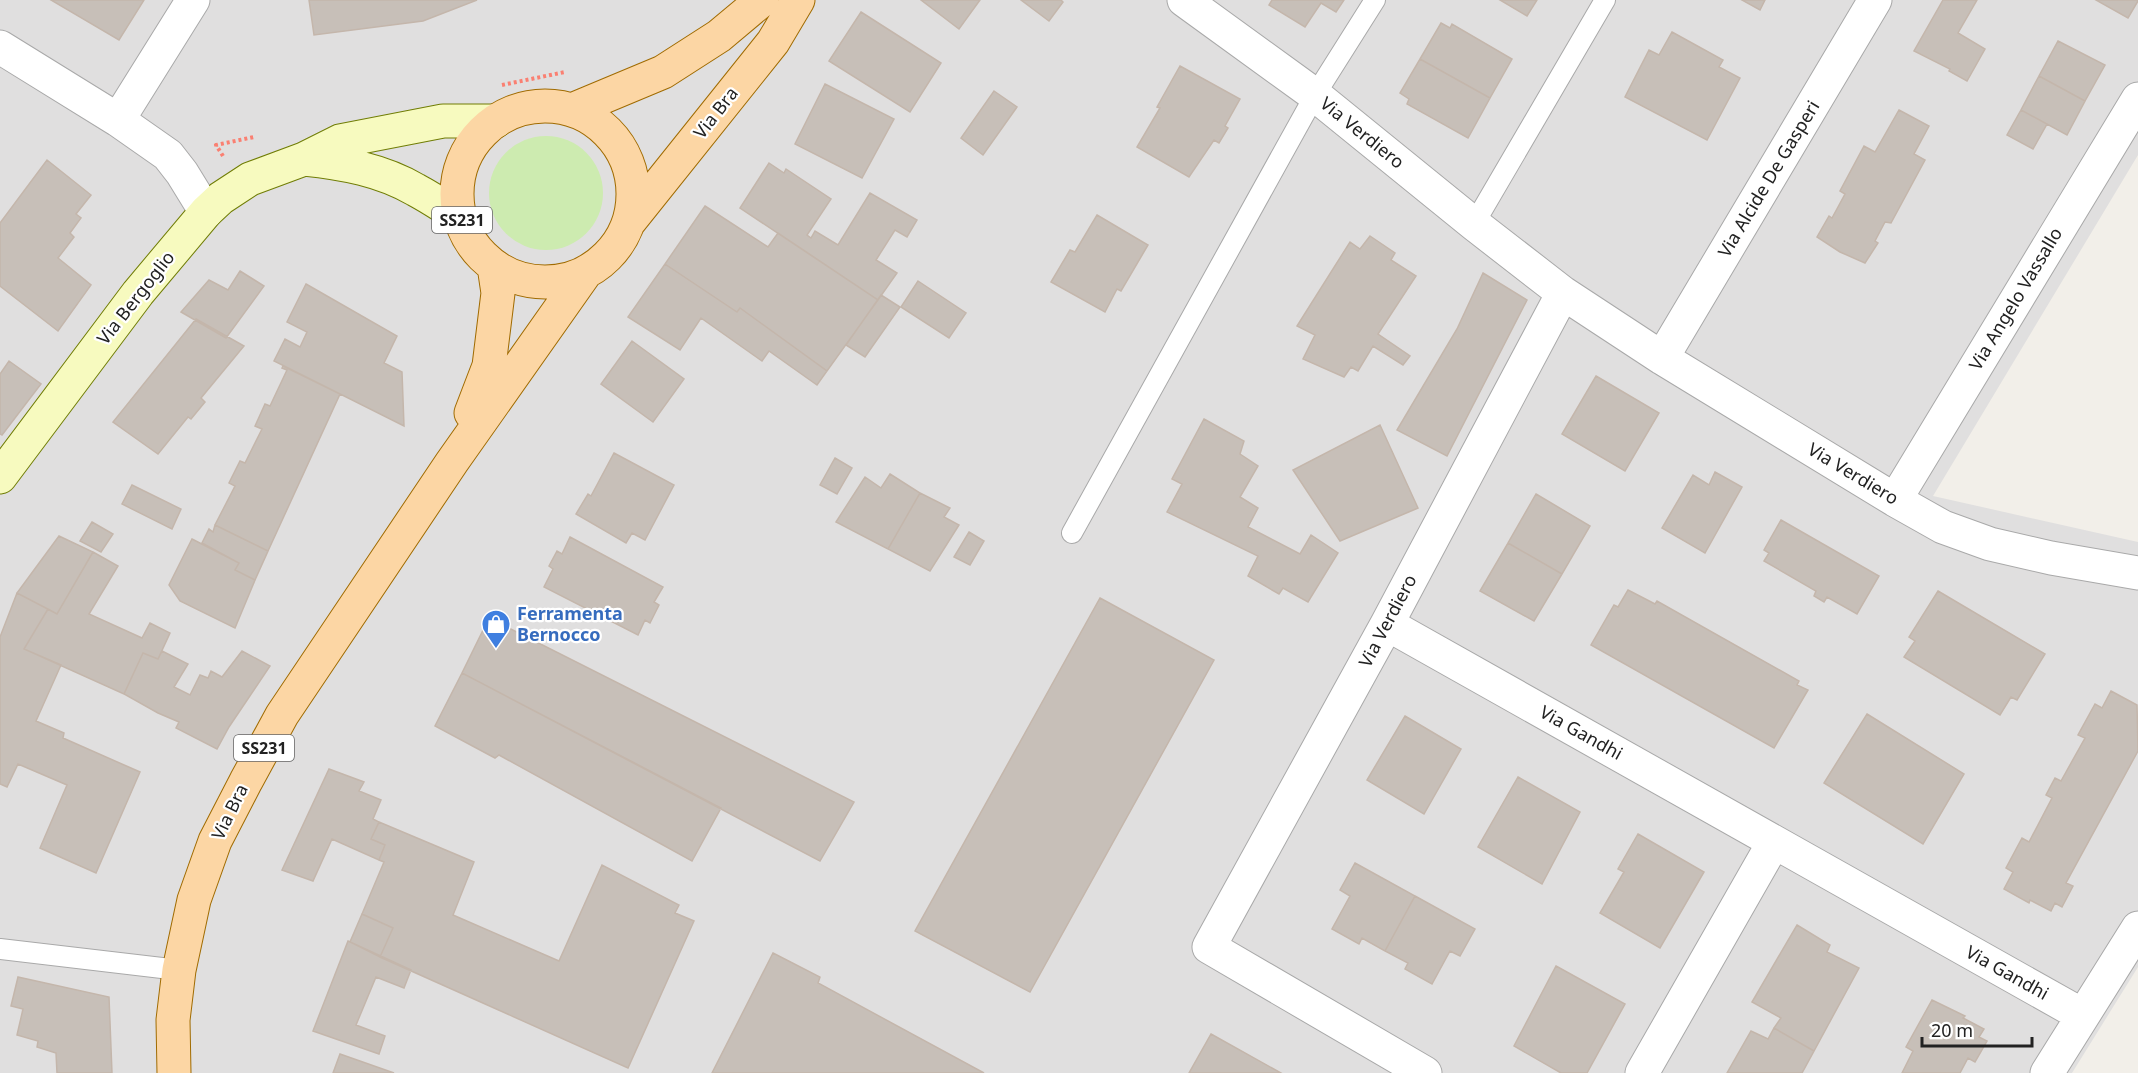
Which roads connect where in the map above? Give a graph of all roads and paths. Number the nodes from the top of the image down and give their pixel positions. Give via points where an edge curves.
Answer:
1 (193, 0) edge
2 (1184, 0) edge
3 (1375, 0) edge
4 (1605, 0) edge
5 (1875, 0) edge
6 (773, 4) edge
7 (0, 46) edge
8 (1315, 95) junction
9 (2138, 99) edge
10 (572, 110) junction
11 (118, 120) junction
12 (496, 121) junction
13 (304, 159) junction
14 (206, 212) junction
15 (460, 217) junction
16 (629, 222) junction
17 (1474, 224) junction
18 (494, 266) junction
19 (586, 272) junction
20 (1563, 293) junction
21 (1662, 358) junction
22 (452, 462) junction
23 (0, 477) edge
24 (1895, 500) junction
25 (1072, 533) dead end
26 (2138, 573) edge
27 (1387, 624) junction
28 (1774, 842) junction
29 (2138, 928) edge
30 (0, 949) edge
31 (179, 970) junction
32 (2082, 1016) junction
33 (174, 1073) edge
34 (1425, 1073) edge
35 (1642, 1073) edge
36 (2047, 1073) edge

1 - 11 street
2 - 8 street, Via Verdiero
3 - 8 lane
4 - 17 lane
5 - 21 street, Via Alcide De Gasperi
6 - 10 main road, Via Bra / SS231 via 663,72
6 - 16 main road, Via Bra / SS231 via 766,51
7 - 11 street
8 - 17 street, Via Verdiero
8 - 25 lane
9 - 24 street, Via Angelo Vassallo
10 - 12 main road, Via Bra / SS231 via 546,106 520,109
10 - 16 main road, Via Bra / SS231 via 598,122 617,142 630,167 634,195
11 - 14 street via 168,155
12 - 13 main road, Via Bergoglio via 442,121 339,141
12 - 15 main road, Via Bra / SS231 via 476,140 463,163 457,190
13 - 14 main road, Via Bergoglio via 250,179
13 - 15 main road, Via Bergoglio via 370,171 415,189
14 - 23 main road, Via Bergoglio via 138,293
15 - 18 main road, Via Bra / SS231 via 473,245
16 - 19 main road, Via Bra / SS231 via 619,242
17 - 20 street, Via Verdiero
18 - 19 main road, Via Bra / SS231 via 516,277 540,282 564,280
18 - 22 main road, Via Bra / SS231 via 498,293 489,366
19 - 22 main road, Via Bra / SS231
20 - 21 street, Via Verdiero
20 - 27 street, Via Verdiero
21 - 24 street, Via Verdiero
22 - 31 main road, Via Bra / SS231 via 282,715 246,781 215,841 198,890
24 - 26 street, Via Verdiero via 1943,527 1990,544
27 - 28 street, Via Gandhi
27 - 34 street, Via Verdiero via 1209,947
28 - 32 street, Via Gandhi
28 - 35 street
29 - 32 street
30 - 31 lane
31 - 33 main road, Via Bra / SS231 via 173,1020
32 - 36 street

